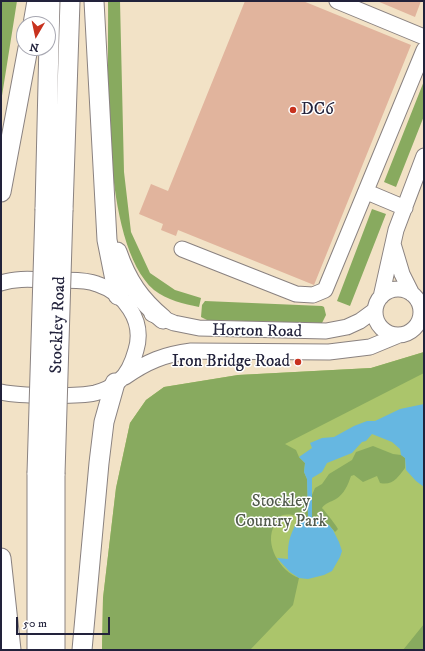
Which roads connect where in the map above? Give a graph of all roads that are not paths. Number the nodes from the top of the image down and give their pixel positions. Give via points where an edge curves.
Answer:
1 (37, 1) edge
2 (50, 1) edge
3 (70, 1) edge
4 (94, 1) edge
5 (337, 1) edge
6 (34, 16) edge
7 (422, 32) edge
8 (424, 50) edge
9 (26, 56) edge
10 (424, 156) edge
11 (102, 180) junction
12 (1, 192) edge
13 (367, 192) junction
14 (404, 208) junction
15 (54, 209) junction
16 (393, 244) junction
17 (182, 249) dead end
18 (1, 283) edge
19 (121, 298) junction
20 (418, 300) edge
21 (378, 303) junction
22 (164, 319) junction
23 (424, 328) edge
24 (404, 333) junction
25 (117, 382) junction
26 (1, 392) edge
27 (46, 473) junction
28 (1, 558) edge
29 (11, 650) edge
30 (37, 650) edge
31 (55, 650) edge
32 (82, 650) edge

1 - 6 main road
2 - 15 main road, Stockley Road
3 - 15 main road, Stockley Road
4 - 11 main road
5 - 7 street
8 - 13 street
9 - 12 main road
10 - 14 street
11 - 19 main road via 107,240
11 - 22 main road via 109,219 124,271 147,305
13 - 14 street
13 - 17 street via 329,284 321,293 296,294
14 - 16 street
15 - 27 main road, Stockley Road, bridge
16 - 20 street via 402,274
16 - 21 street
18 - 19 street, Horton Road via 15,279 84,281 97,284
19 - 22 street, Horton Road
19 - 25 street via 137,323 139,342 130,368
20 - 21 street via 405,291 396,289 387,292
20 - 24 street via 420,319 415,327
21 - 22 street, Horton Road via 360,321 326,331 199,328
21 - 24 street via 376,318 381,328 391,334
23 - 24 street, Horton Road
24 - 25 street, Horton Road via 370,346 329,352 177,353 141,366
25 - 26 street, Horton Road via 95,393
25 - 32 main road via 104,422
27 - 30 main road, Stockley Road
27 - 31 main road, Stockley Road
28 - 29 main road

